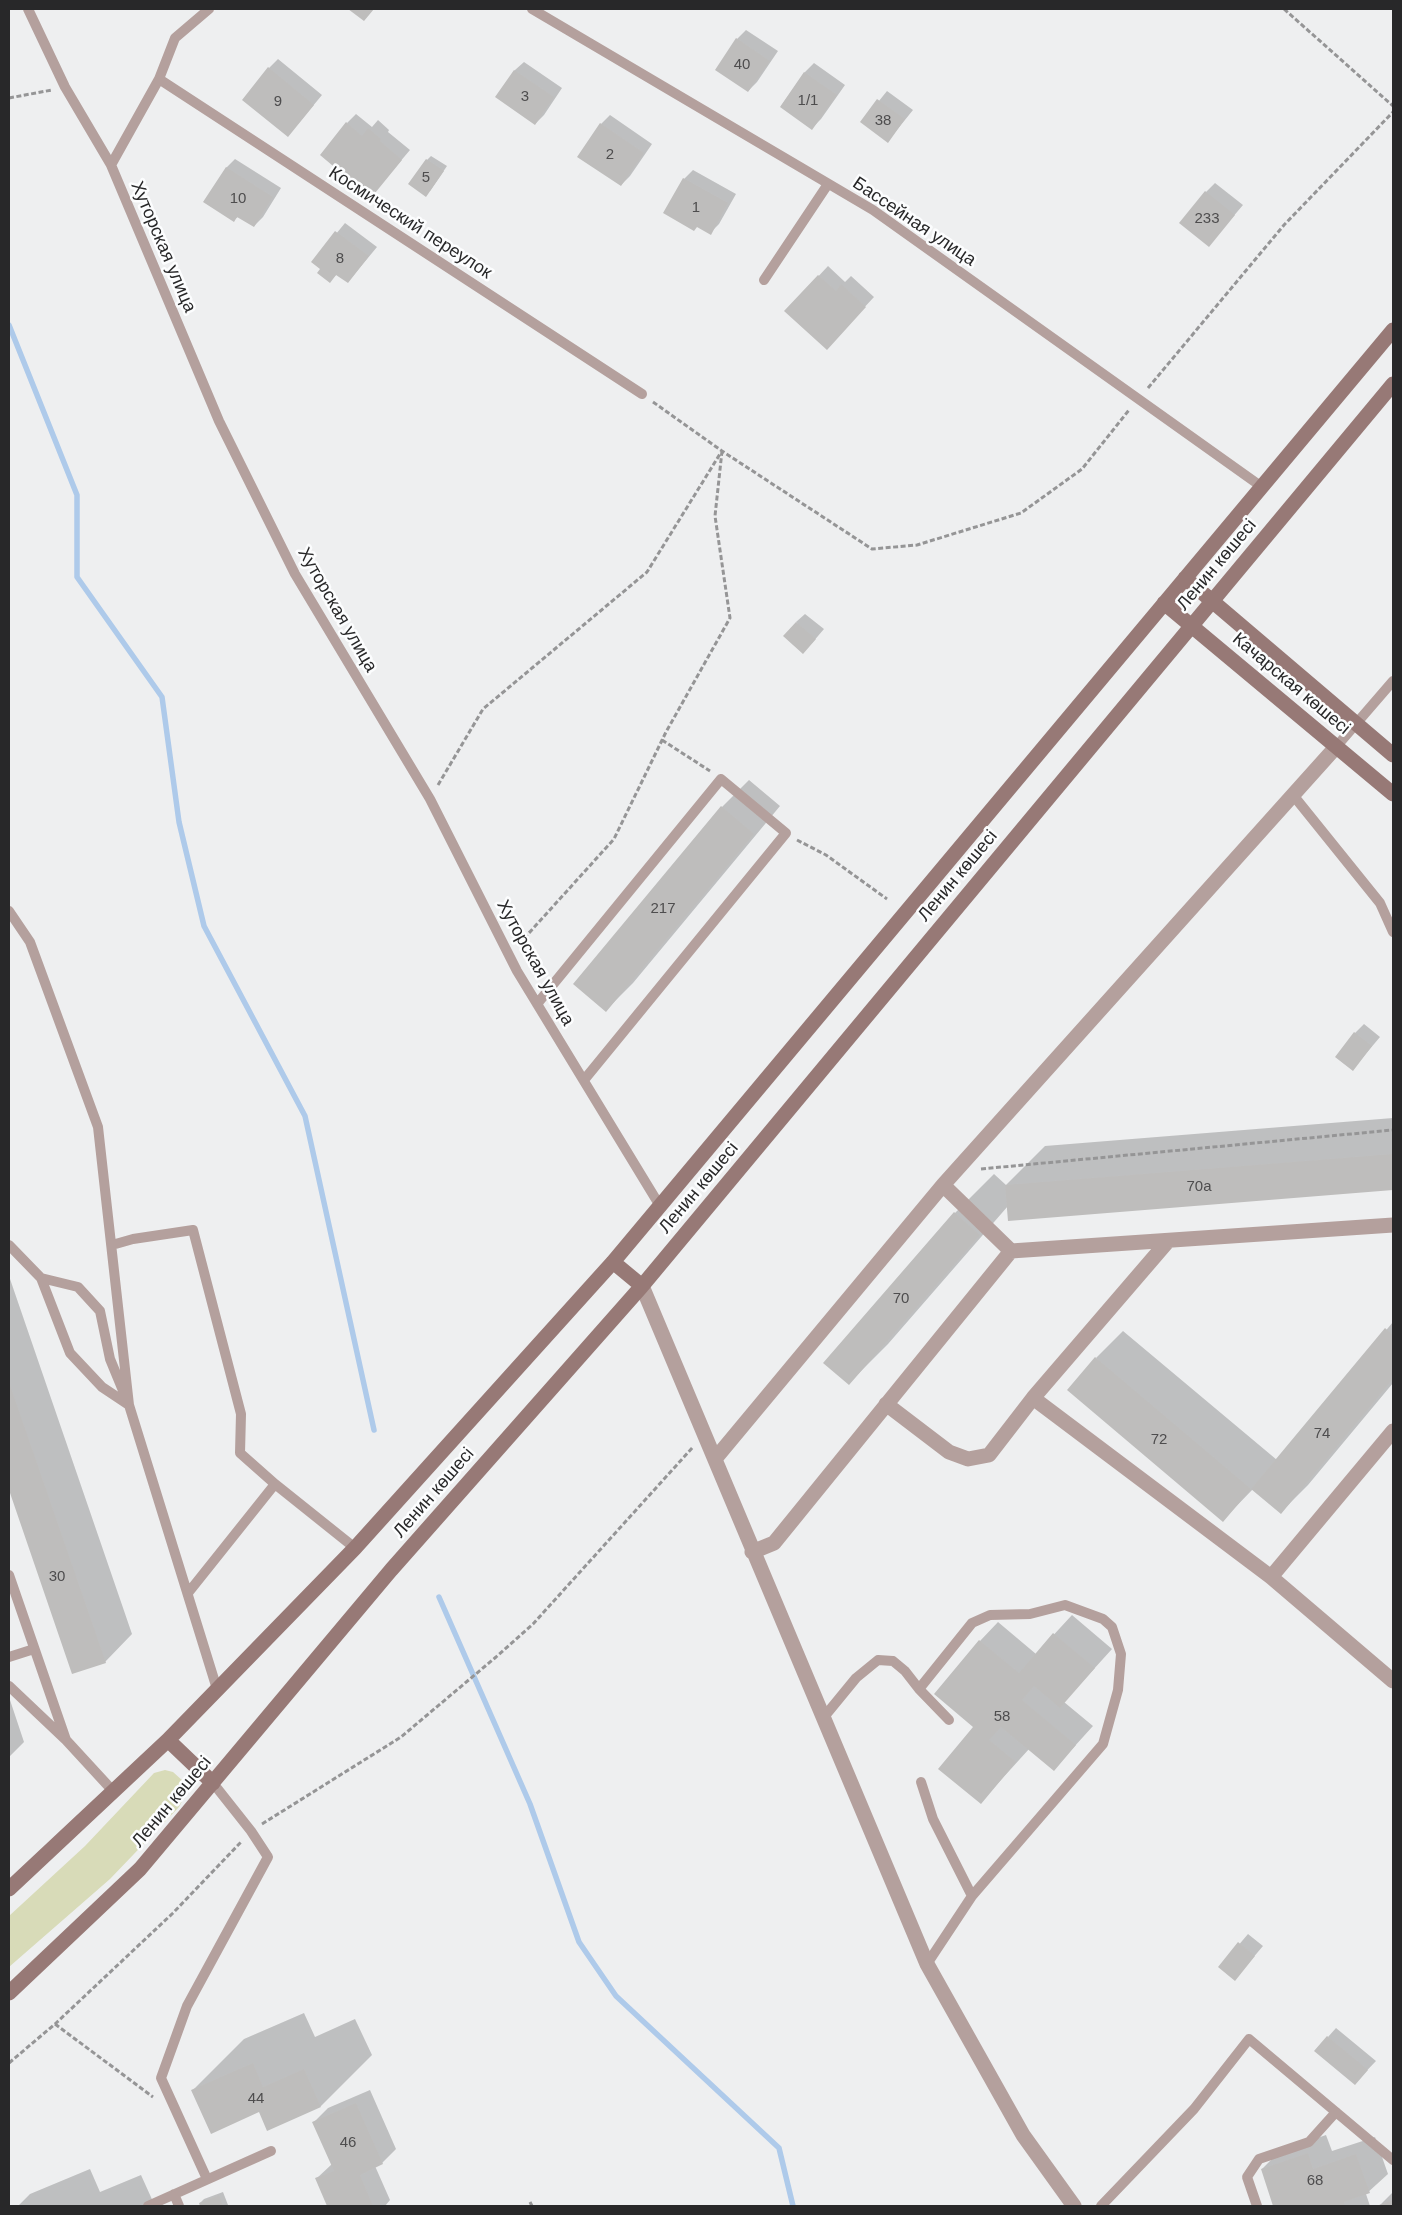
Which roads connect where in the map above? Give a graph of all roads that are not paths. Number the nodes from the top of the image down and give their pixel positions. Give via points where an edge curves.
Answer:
1 (28, 9) edge
2 (209, 9) edge
3 (532, 9) edge
4 (159, 79) junction
5 (111, 165) junction
6 (828, 184) junction
7 (764, 280) dead end
8 (1393, 330) edge
9 (1393, 384) edge
10 (642, 394) road end
11 (1262, 487) junction
12 (1184, 578) junction
13 (1211, 602) junction
14 (1164, 603) junction
15 (1191, 626) junction
16 (1393, 681) edge
17 (1356, 724) junction
18 (1336, 746) junction
19 (1393, 755) edge
20 (1393, 794) edge
21 (1293, 795) junction
22 (9, 911) edge
23 (1393, 932) edge
24 (537, 1004) junction
25 (584, 1080) junction
26 (943, 1185) junction
27 (660, 1206) junction
28 (1393, 1226) edge
29 (1168, 1241) junction
30 (9, 1245) edge
31 (112, 1245) junction
32 (1011, 1251) junction
33 (613, 1262) junction
34 (42, 1278) junction
35 (642, 1286) junction
36 (1033, 1398) junction
37 (130, 1404) junction
38 (886, 1404) junction
39 (1393, 1431) edge
40 (715, 1459) junction
41 (274, 1484) junction
42 (354, 1548) junction
43 (752, 1552) junction
44 (9, 1575) edge
45 (1271, 1577) junction
46 (188, 1593) junction
47 (34, 1648) junction
48 (9, 1657) edge
49 (1393, 1681) edge
50 (9, 1686) edge
51 (217, 1689) junction
52 (919, 1689) junction
53 (824, 1717) junction
54 (949, 1720) dead end
55 (66, 1740) junction
56 (168, 1740) junction
57 (213, 1782) junction
58 (921, 1782) dead end
59 (112, 1790) junction
60 (9, 1888) edge
61 (972, 1896) junction
62 (927, 1964) junction
63 (9, 1993) edge
64 (1336, 2112) junction
65 (270, 2151) dead end
66 (1393, 2160) edge
67 (208, 2179) junction
68 (174, 2194) junction
69 (148, 2206) edge
70 (179, 2206) edge
71 (1074, 2206) edge
72 (1101, 2206) edge
73 (1256, 2206) edge

1 - 5 lane, Хуторская улица via 65,87
2 - 4 lane via 175,38
3 - 6 lane, Бассейная улица
4 - 5 lane
4 - 10 lane, Космический переулок
5 - 24 lane, Хуторская улица via 219,421 295,574 430,799
6 - 7 lane
6 - 11 lane, Бассейная улица via 872,210
8 - 11 main road, Ленин көшесі
9 - 13 main road, Ленин көшесі
11 - 12 main road, Ленин көшесі
12 - 13 main road, Качарская көшесі
12 - 14 main road, Ленин көшесі
13 - 15 main road, Ленин көшесі
13 - 17 main road, Качарская көшесі
14 - 15 main road, Качарская көшесі
14 - 27 main road, Ленин көшесі
15 - 18 main road, Качарская көшесі
15 - 35 main road, Ленин көшесі
16 - 17 lane
17 - 18 lane
17 - 19 main road, Качарская көшесі
18 - 20 main road, Качарская көшесі
18 - 21 street
21 - 23 lane via 1380,903
21 - 26 street
22 - 31 lane via 30,942 98,1128
24 - 25 lane, Хуторская улица
24 - 25 lane via 721,778 786,833
25 - 27 lane, Хуторская улица
26 - 32 street
26 - 40 street
27 - 33 main road, Ленин көшесі
28 - 29 street
29 - 32 street
29 - 36 street
30 - 34 lane
31 - 37 lane
31 - 41 lane via 193,1230 241,1414 240,1453
32 - 38 street
33 - 35 main road
33 - 42 main road, Ленин көшесі
34 - 37 lane via 70,1353 102,1387
34 - 37 lane via 78,1287 100,1311 110,1359
35 - 40 street
35 - 57 main road, Ленин көшесі via 391,1570
36 - 38 street via 989,1455 968,1459 949,1452
36 - 45 street
37 - 46 lane
38 - 43 street via 774,1543
39 - 45 street
40 - 43 street
41 - 42 lane
41 - 46 lane
42 - 51 main road, Ленин көшесі
43 - 53 street
44 - 47 lane
45 - 49 street
46 - 51 lane
47 - 48 lane
47 - 55 lane
50 - 55 lane
51 - 56 main road, Ленин көшесі
52 - 53 lane via 893,1661 878,1660 856,1678
52 - 54 lane
52 - 61 lane via 972,1623 990,1615 1030,1614 1065,1604 1103,1619 1112,1627 1120,1654 1118,1690 1103,1744
53 - 62 street
55 - 59 lane
56 - 57 main road
56 - 59 main road, Ленин көшесі
57 - 63 main road, Ленин көшесі via 140,1869
57 - 67 lane via 268,1857 187,2006 161,2078
58 - 61 lane via 933,1819
59 - 60 main road, Ленин көшесі
61 - 62 lane
62 - 71 street via 1023,2135
64 - 66 lane
64 - 72 lane via 1249,2040 1194,2109
64 - 73 lane via 1309,2142 1259,2159 1247,2177
65 - 67 lane
67 - 68 lane
68 - 69 lane
68 - 70 lane

